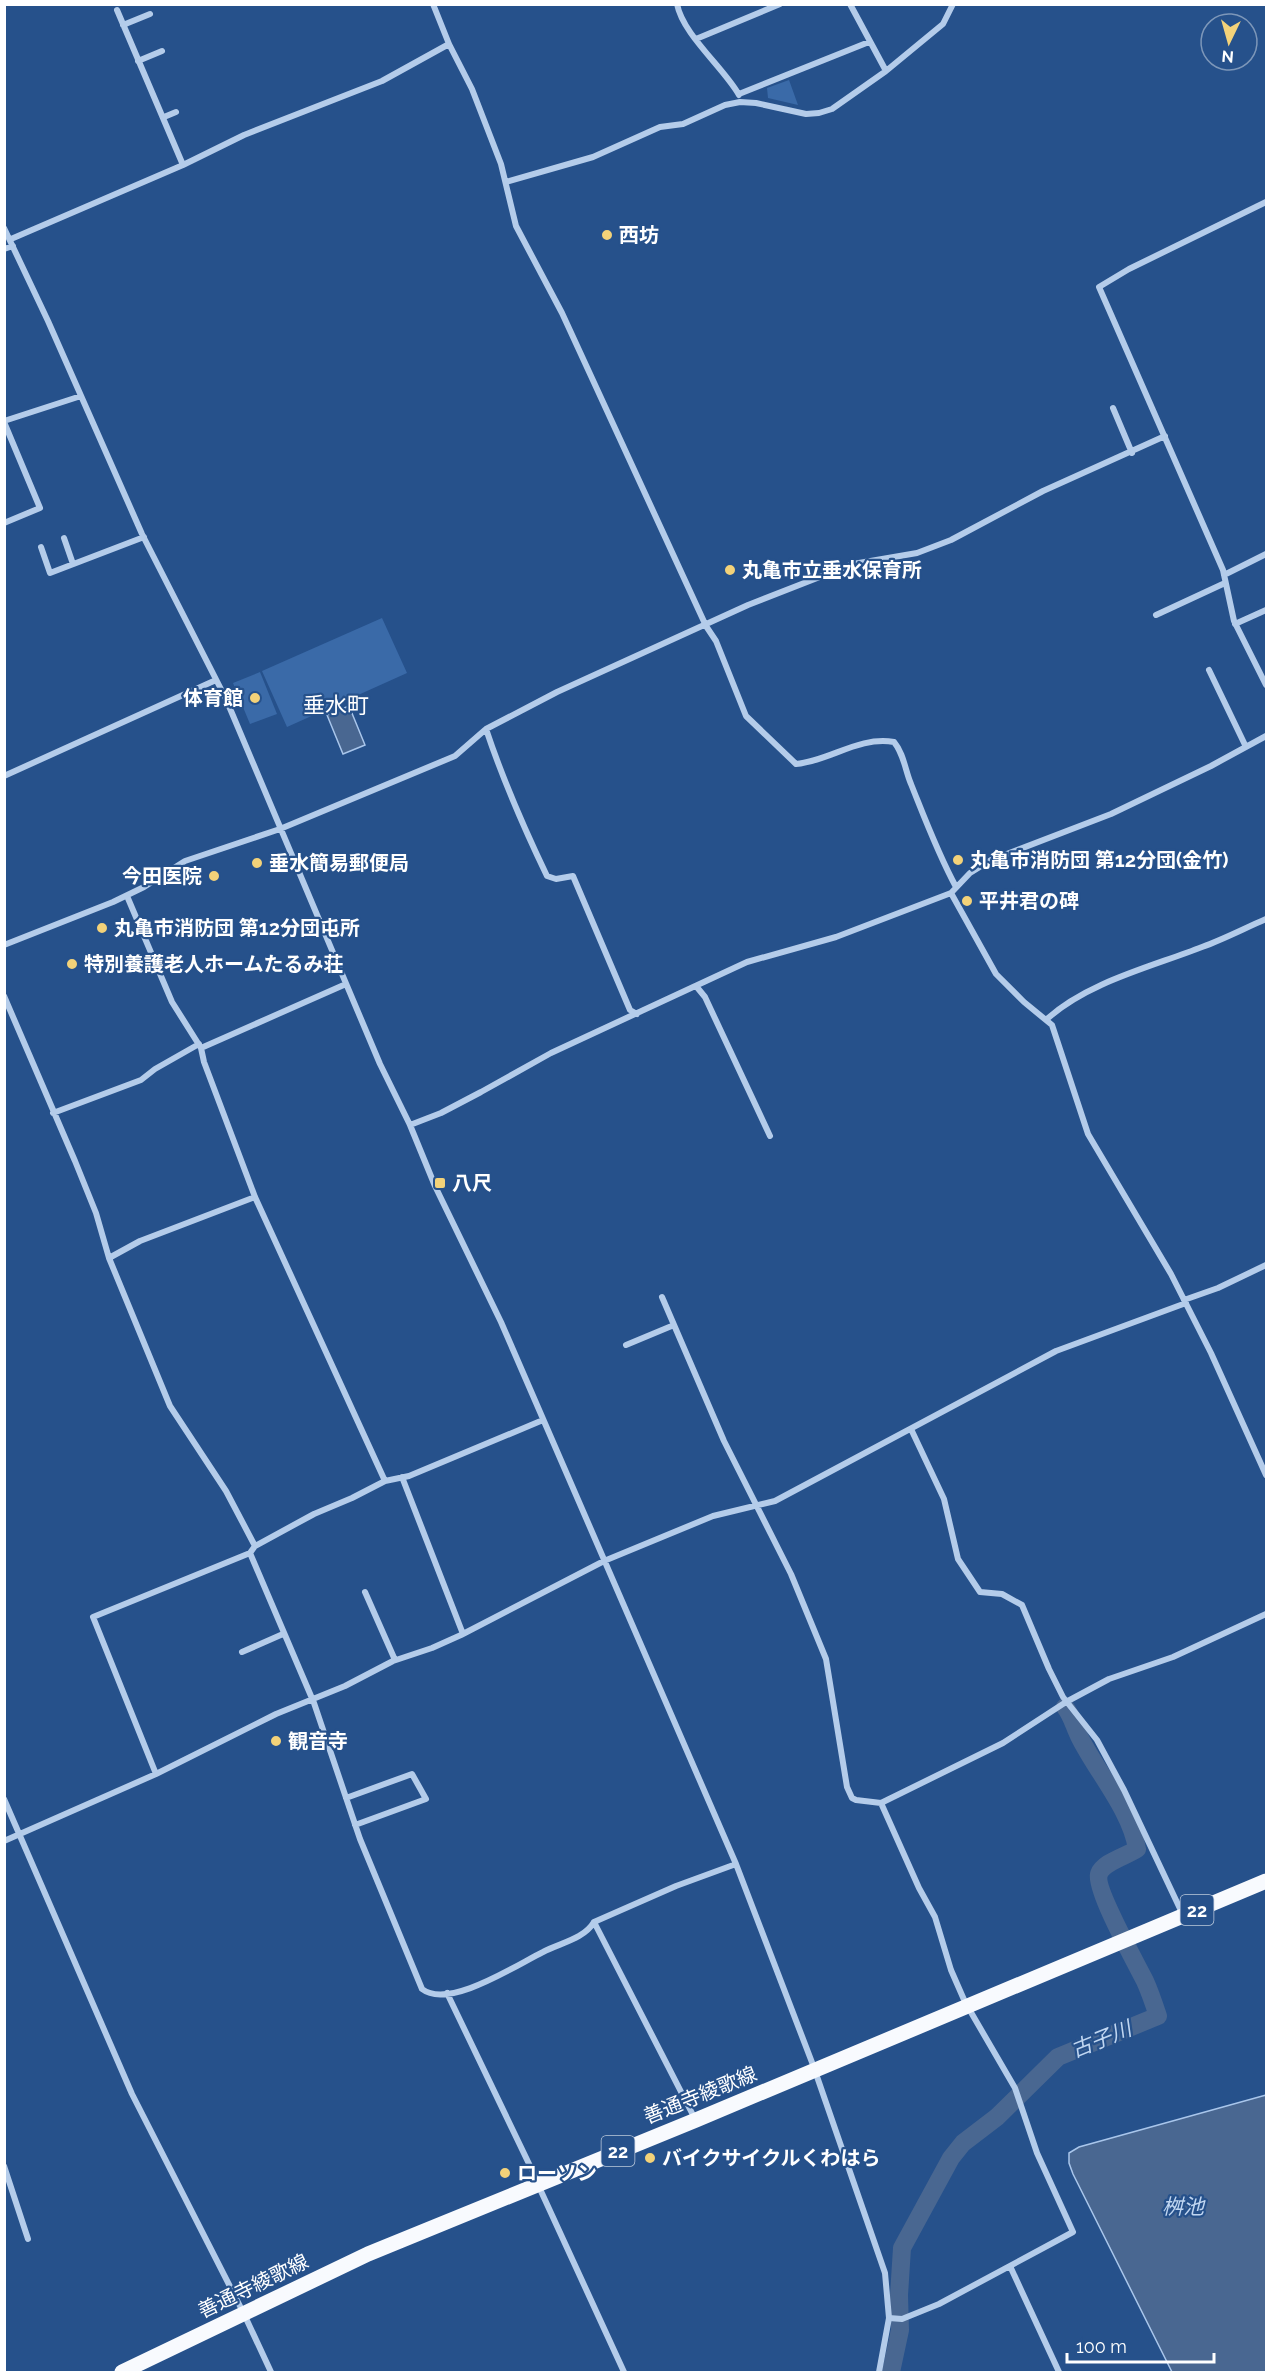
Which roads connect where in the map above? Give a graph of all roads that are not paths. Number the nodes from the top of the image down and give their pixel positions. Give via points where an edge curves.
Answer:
1 (433, 4) edge
2 (677, 4) edge
3 (780, 4) edge
4 (850, 4) edge
5 (953, 4) edge
6 (117, 10) dead end
7 (150, 14) dead end
8 (123, 25) junction
9 (696, 39) junction
10 (869, 42) junction
11 (449, 44) junction
12 (162, 51) dead end
13 (138, 61) junction
14 (886, 71) junction
15 (739, 94) junction
16 (740, 102) junction
17 (176, 112) dead end
18 (164, 117) junction
19 (183, 165) junction
20 (506, 182) junction
21 (1266, 202) edge
22 (4, 228) edge
23 (12, 242) junction
24 (4, 249) edge
25 (81, 396) junction
26 (1113, 408) dead end
27 (4, 422) edge
28 (1165, 436) junction
29 (1132, 453) junction
30 (4, 523) edge
31 (144, 537) junction
32 (64, 538) dead end
33 (41, 547) dead end
34 (1266, 554) edge
35 (73, 564) junction
36 (1224, 575) junction
37 (1225, 583) junction
38 (1266, 610) edge
39 (1156, 615) dead end
40 (1235, 624) junction
41 (706, 626) junction
42 (1209, 670) dead end
43 (216, 680) junction
44 (1266, 685) edge
45 (486, 729) junction
46 (1266, 736) edge
47 (1246, 747) junction
48 (4, 776) edge
49 (280, 829) junction
50 (956, 886) junction
51 (951, 893) junction
52 (127, 896) junction
53 (1266, 919) edge
54 (4, 945) edge
55 (346, 984) junction
56 (696, 986) junction
57 (4, 996) edge
58 (637, 1014) junction
59 (1047, 1019) junction
60 (200, 1046) junction
61 (53, 1113) junction
62 (410, 1125) junction
63 (770, 1136) dead end
64 (255, 1197) junction
65 (109, 1258) junction
66 (1266, 1265) edge
67 (662, 1297) dead end
68 (1185, 1301) junction
69 (674, 1324) junction
70 (626, 1345) dead end
71 (543, 1420) junction
72 (911, 1429) junction
73 (1266, 1475) edge
74 (402, 1477) junction
75 (385, 1481) junction
76 (756, 1507) junction
77 (255, 1546) junction
78 (250, 1553) junction
79 (604, 1561) junction
80 (365, 1592) dead end
81 (1266, 1614) edge
82 (283, 1634) junction
83 (463, 1634) junction
84 (242, 1652) dead end
85 (395, 1660) junction
86 (311, 1699) junction
87 (1066, 1702) junction
88 (156, 1774) junction
89 (346, 1798) junction
90 (4, 1799) edge
91 (881, 1803) junction
92 (355, 1825) junction
93 (19, 1835) junction
94 (4, 1841) edge
95 (736, 1864) junction
96 (1266, 1881) edge
97 (1183, 1915) junction
98 (594, 1922) junction
99 (447, 1993) junction
100 (968, 2007) junction
101 (814, 2071) junction
102 (696, 2120) junction
103 (4, 2166) edge
104 (541, 2182) junction
105 (28, 2239) dead end
106 (1010, 2266) junction
107 (244, 2314) junction
108 (889, 2318) junction
109 (122, 2373) edge
110 (271, 2373) edge
111 (624, 2373) edge
112 (879, 2373) edge
113 (1059, 2373) edge

1 - 11 street
2 - 9 street
3 - 9 street
4 - 10 street
5 - 14 street via 943,24
6 - 8 street
7 - 8 street
8 - 13 street
9 - 15 street
10 - 14 street
10 - 15 street
11 - 19 street via 382,81 243,135
11 - 20 street via 472,89
12 - 13 street
13 - 18 street
14 - 16 street via 832,109 819,113
15 - 16 street
16 - 20 street via 683,124 660,127 593,157
17 - 18 street
18 - 19 street
19 - 23 street
20 - 41 street via 516,226 562,313
21 - 28 street via 1098,287
22 - 23 street
23 - 24 street
23 - 25 street
25 - 27 street
25 - 31 street
26 - 29 street
27 - 30 street via 40,508
28 - 29 street
28 - 36 street
29 - 41 street via 1043,491 951,540 917,553 843,567
31 - 35 street
31 - 43 street
32 - 35 street
33 - 35 street via 50,573
34 - 36 street
36 - 37 street
37 - 39 street
37 - 40 street
38 - 40 street
40 - 44 street
41 - 45 street via 556,692
41 - 50 street via 716,641 746,716 796,764 865,742 894,742
42 - 47 street
43 - 48 street
43 - 49 street
45 - 49 street via 455,756
45 - 58 street via 535,854 547,876 573,876 630,1010
46 - 47 street
47 - 50 street via 1111,814 991,860
49 - 52 street via 185,861
49 - 55 street
50 - 51 street
51 - 56 street via 836,937 747,962
51 - 59 street via 996,974
52 - 54 street
52 - 60 street via 172,1002
53 - 59 street via 1138,970 1064,1004
55 - 60 street
55 - 62 street
56 - 58 street
56 - 63 street via 705,997
57 - 61 street
58 - 62 street
59 - 68 street via 1088,1134
60 - 61 street via 141,1080
60 - 64 street
61 - 65 street via 96,1213
62 - 71 street
64 - 65 street via 140,1241
64 - 75 street
65 - 77 street via 170,1406 226,1491
66 - 68 street
67 - 69 street
68 - 72 street via 1056,1351
68 - 73 street
69 - 70 street
69 - 76 street
71 - 74 street
71 - 79 street
72 - 76 street via 776,1501
72 - 87 street via 944,1499 958,1559 980,1592 1002,1594 1022,1605
74 - 75 street
74 - 83 street
75 - 77 street
76 - 79 street via 712,1516
76 - 91 street via 791,1574 826,1659 849,1793 856,1800
77 - 78 street
78 - 82 street
78 - 88 street via 93,1617
79 - 83 street
79 - 95 street
80 - 85 street
81 - 87 street via 1201,1646 1109,1679
82 - 84 street
82 - 86 street
83 - 85 street
85 - 86 street
86 - 88 street
86 - 89 street
87 - 91 street via 1002,1743
87 - 97 street via 1097,1740
88 - 93 street
89 - 92 street
89 - 92 street via 412,1774 426,1799
90 - 93 street
91 - 100 street via 935,1917 951,1970
92 - 99 street via 422,1989
93 - 94 street
93 - 107 street via 132,2094
95 - 98 street
95 - 101 street
96 - 97 main road, 善通寺綾歌線 / 22
97 - 100 main road, 善通寺綾歌線 / 22
98 - 99 street via 575,1938 492,1980
98 - 102 street
99 - 104 street
100 - 101 main road, 善通寺綾歌線 / 22
100 - 106 street via 1016,2088 1037,2153 1072,2232
101 - 102 main road, 善通寺綾歌線 / 22
101 - 108 street via 885,2273
102 - 104 main road, 善通寺綾歌線 / 22
103 - 105 street
104 - 107 main road, 善通寺綾歌線 / 22 via 368,2254
104 - 111 street via 540,2189
106 - 108 street via 939,2304 902,2319
106 - 113 street
107 - 109 main road, 善通寺綾歌線 / 22
107 - 110 street
108 - 112 street

